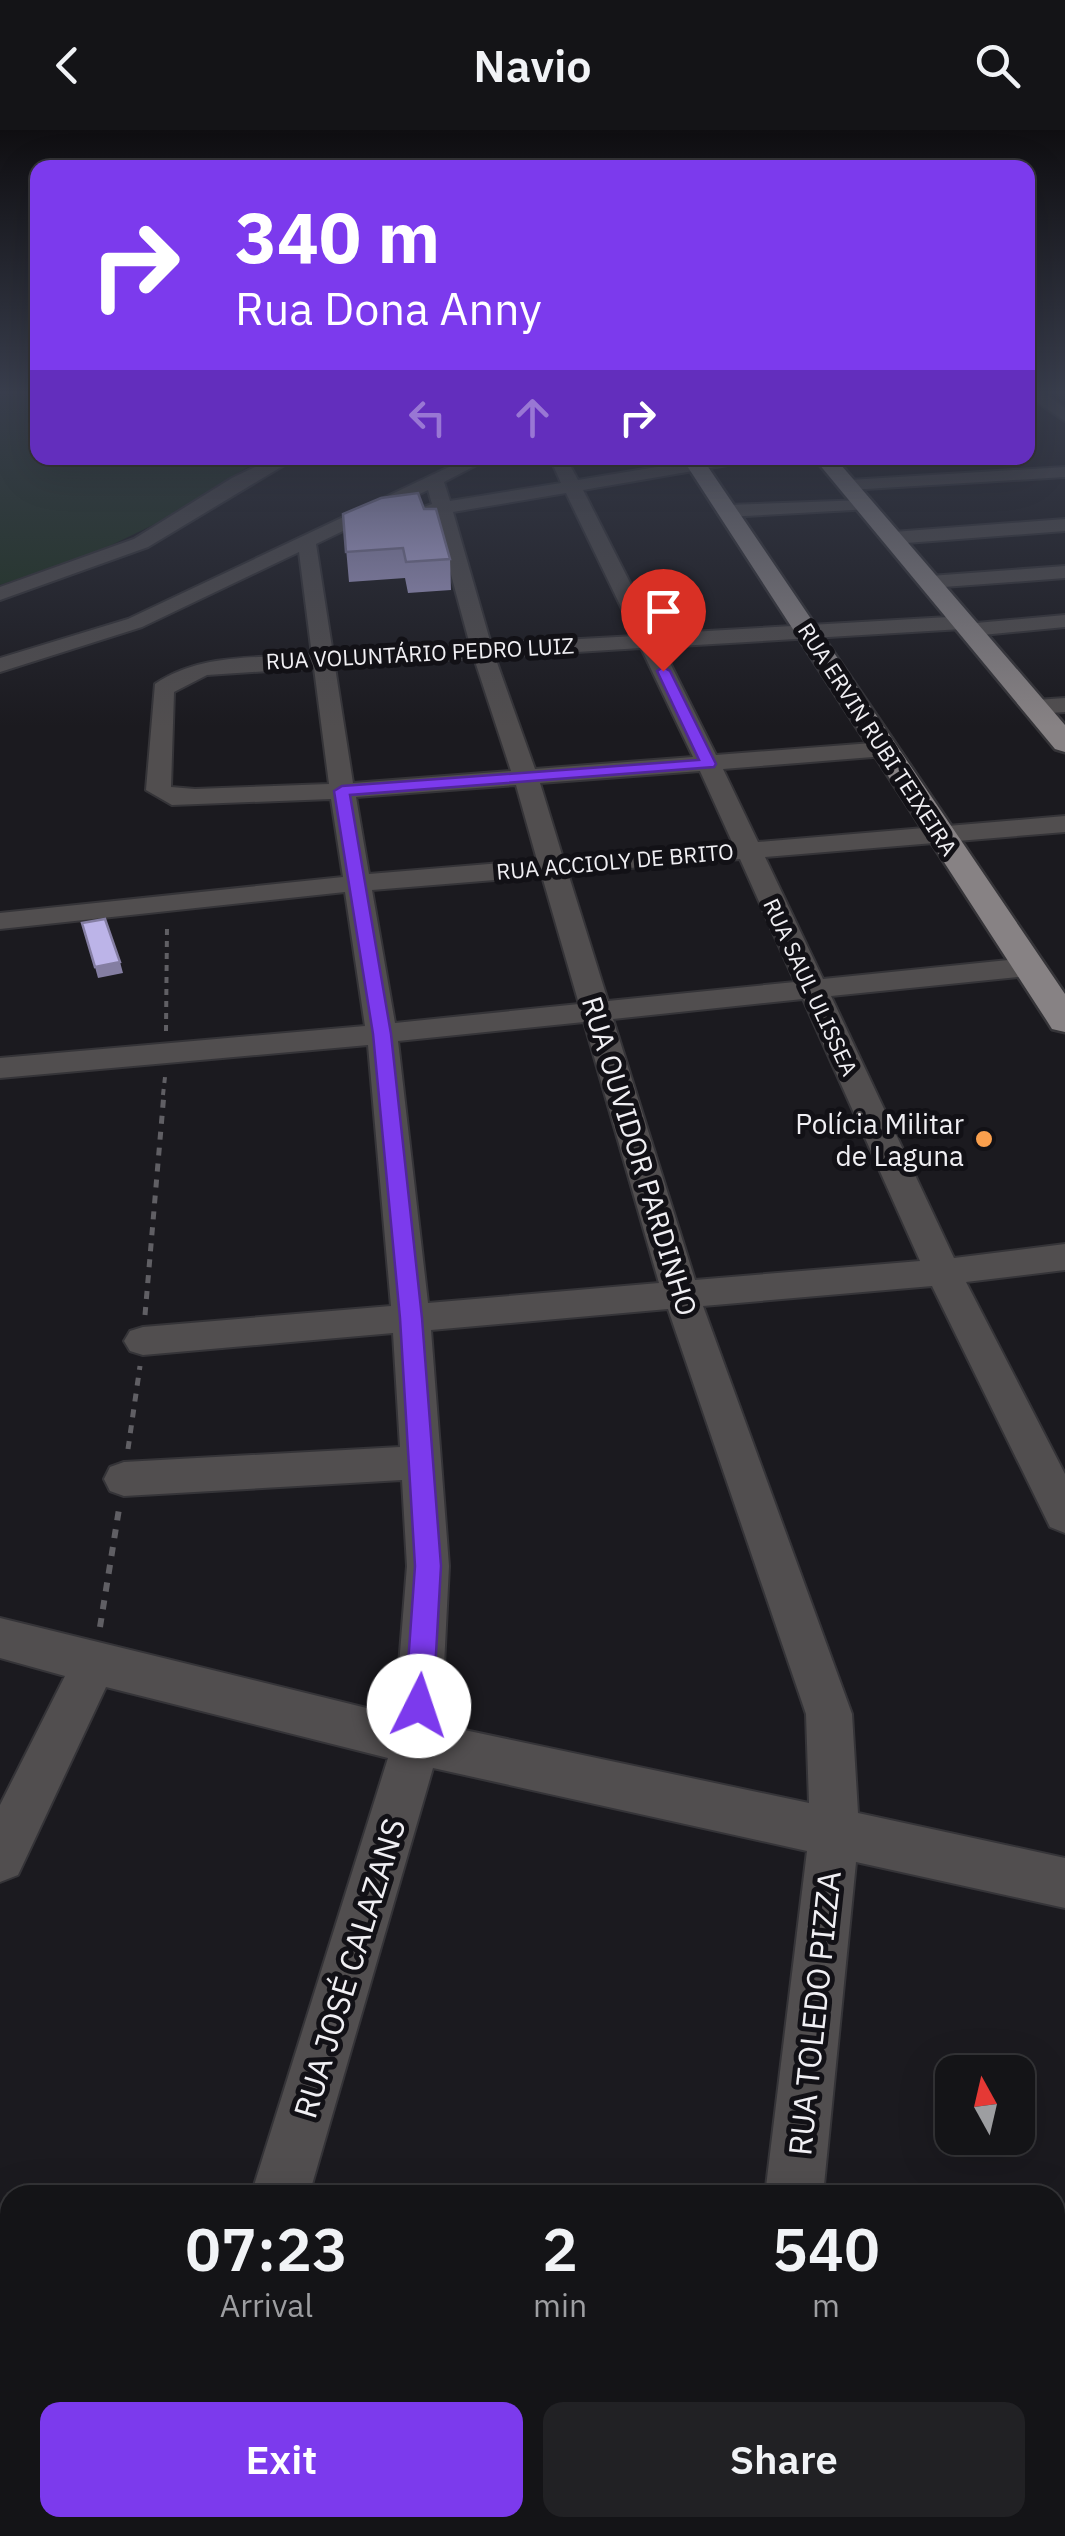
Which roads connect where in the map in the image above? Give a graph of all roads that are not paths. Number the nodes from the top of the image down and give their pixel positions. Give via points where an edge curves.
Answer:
1 (206, 502) edge
2 (414, 502) edge
3 (414, 502) edge
4 (441, 502) edge
5 (580, 502) edge
6 (721, 502) edge
7 (798, 502) edge
8 (863, 502) edge
9 (727, 511) junction
10 (348, 524) junction
11 (1065, 525) edge
12 (893, 538) junction
13 (307, 544) junction
14 (1065, 572) edge
15 (930, 582) junction
16 (0, 594) edge
17 (1065, 622) edge
18 (969, 626) junction
19 (806, 631) junction
20 (648, 640) junction
21 (482, 650) junction
22 (324, 658) junction
23 (0, 665) edge
24 (1065, 705) edge
25 (1036, 707) junction
26 (1065, 743) edge
27 (885, 749) junction
28 (708, 764) junction
29 (526, 778) junction
30 (342, 791) junction
31 (1065, 824) edge
32 (940, 834) junction
33 (746, 849) junction
34 (552, 867) junction
35 (358, 882) junction
36 (0, 922) edge
37 (1029, 967) junction
38 (812, 989) junction
39 (596, 1012) junction
40 (1065, 1020) edge
41 (382, 1034) junction
42 (0, 1068) edge
43 (1065, 1257) edge
44 (943, 1272) junction
45 (680, 1295) junction
46 (411, 1318) junction
47 (143, 1342) road end
48 (421, 1462) junction
49 (124, 1479) road end
50 (1065, 1515) edge
51 (0, 1638) edge
52 (94, 1664) junction
53 (417, 1741) junction
54 (834, 1831) junction
55 (0, 1856) edge
56 (1065, 1883) edge
57 (283, 2185) edge
58 (795, 2185) edge

1 - 16 street via 141,543
2 - 10 street
3 - 10 street
4 - 21 street, RUA OUVIDOR PARDINHO
5 - 20 street, RUA SAUL ULISSEA
6 - 9 main road, RUA ERVIN RUBI TEIXEIRA
7 - 9 street
8 - 12 main road
9 - 19 main road, RUA ERVIN RUBI TEIXEIRA
10 - 13 street
11 - 12 street
12 - 15 main road
13 - 22 street, RUA JOSÉ CALAZANS
13 - 23 street via 135,622
14 - 15 street
15 - 18 main road
17 - 18 street, RUA VOLUNTÁRIO PEDRO LUIZ
18 - 19 street, RUA VOLUNTÁRIO PEDRO LUIZ
18 - 25 main road
19 - 20 street, RUA VOLUNTÁRIO PEDRO LUIZ
19 - 27 main road, RUA ERVIN RUBI TEIXEIRA
20 - 21 street, RUA VOLUNTÁRIO PEDRO LUIZ
20 - 28 street, RUA SAUL ULISSEA
21 - 22 street, RUA VOLUNTÁRIO PEDRO LUIZ
21 - 29 street, RUA OUVIDOR PARDINHO
22 - 30 street, RUA JOSÉ CALAZANS
22 - 30 street, RUA VOLUNTÁRIO PEDRO LUIZ via 233,663 170,682 160,696 158,790 172,797
24 - 25 street
25 - 26 main road
27 - 28 street
27 - 32 main road, RUA ERVIN RUBI TEIXEIRA
28 - 29 street
28 - 33 street, RUA SAUL ULISSEA
29 - 30 street
29 - 34 street, RUA OUVIDOR PARDINHO
30 - 35 street, RUA JOSÉ CALAZANS
31 - 32 street, RUA ACCIOLY DE BRITO
32 - 33 street, RUA ACCIOLY DE BRITO
32 - 37 main road, RUA ERVIN RUBI TEIXEIRA
33 - 34 street, RUA ACCIOLY DE BRITO
33 - 38 street, RUA SAUL ULISSEA
34 - 35 street, RUA ACCIOLY DE BRITO
34 - 39 street, RUA OUVIDOR PARDINHO
35 - 36 street, RUA ACCIOLY DE BRITO
35 - 41 street, RUA JOSÉ CALAZANS
37 - 38 street
37 - 40 main road, RUA ERVIN RUBI TEIXEIRA
38 - 39 street
38 - 44 street, RUA SAUL ULISSEA
39 - 41 street
39 - 45 street, RUA OUVIDOR PARDINHO
41 - 42 street
41 - 46 street, RUA JOSÉ CALAZANS
43 - 44 street
44 - 45 street
44 - 50 street, RUA SAUL ULISSEA
45 - 46 street
45 - 54 street, RUA OUVIDOR PARDINHO via 829,1714
46 - 47 street
46 - 48 street, RUA JOSÉ CALAZANS
48 - 49 street
48 - 53 street, RUA JOSÉ CALAZANS via 428,1566
51 - 52 street
52 - 53 street
52 - 55 street
53 - 54 street
53 - 57 street, RUA JOSÉ CALAZANS
54 - 56 street
54 - 58 street, RUA TOLEDO PIZZA

